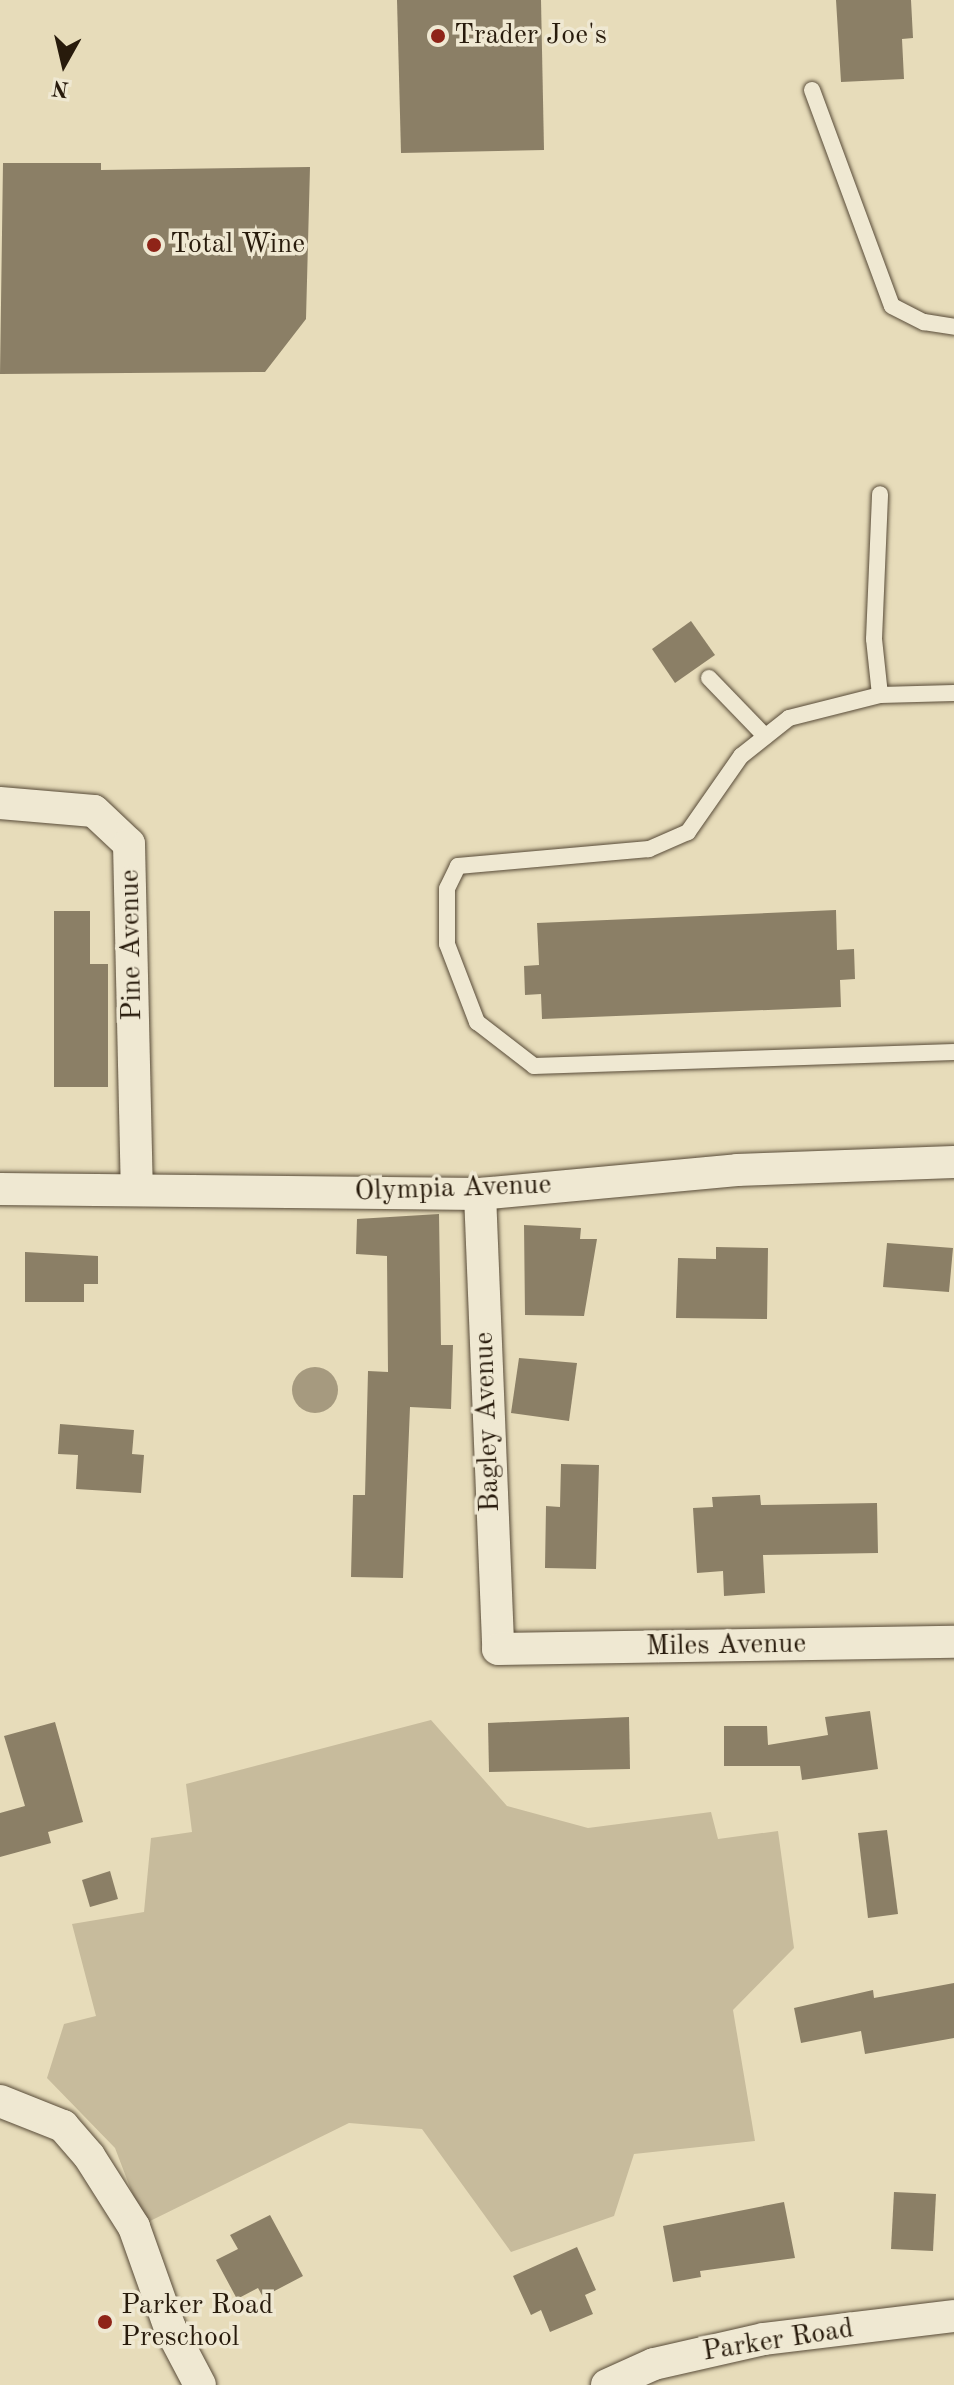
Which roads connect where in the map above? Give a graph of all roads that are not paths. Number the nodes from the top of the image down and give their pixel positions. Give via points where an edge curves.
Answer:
1 (812, 90) dead end
2 (954, 327) edge
3 (880, 494) dead end
4 (709, 678) dead end
5 (954, 693) edge
6 (880, 695) junction
7 (765, 736) junction
8 (0, 803) edge
9 (954, 1052) edge
10 (954, 1162) edge
11 (0, 1189) edge
12 (137, 1189) junction
13 (480, 1194) junction
14 (954, 1642) edge
15 (498, 1649) joint
16 (0, 2101) edge
17 (954, 2316) edge
18 (200, 2385) edge
19 (607, 2385) edge

1 - 2 lane via 892,306 924,322
3 - 6 lane via 874,639
4 - 7 lane
5 - 6 lane
6 - 7 lane via 789,718
7 - 9 lane via 741,756 688,832 649,849 458,866 447,889 447,944 477,1022 534,1066
8 - 12 street, Pine Avenue via 94,811 129,844
10 - 13 street, Olympia Avenue via 737,1170
11 - 12 street, Olympia Avenue
12 - 13 street, Olympia Avenue
13 - 15 street, Bagley Avenue
14 - 15 street, Miles Avenue
16 - 18 street via 60,2124 83,2148 134,2227 170,2328
17 - 19 street, Parker Road via 764,2339 654,2364

